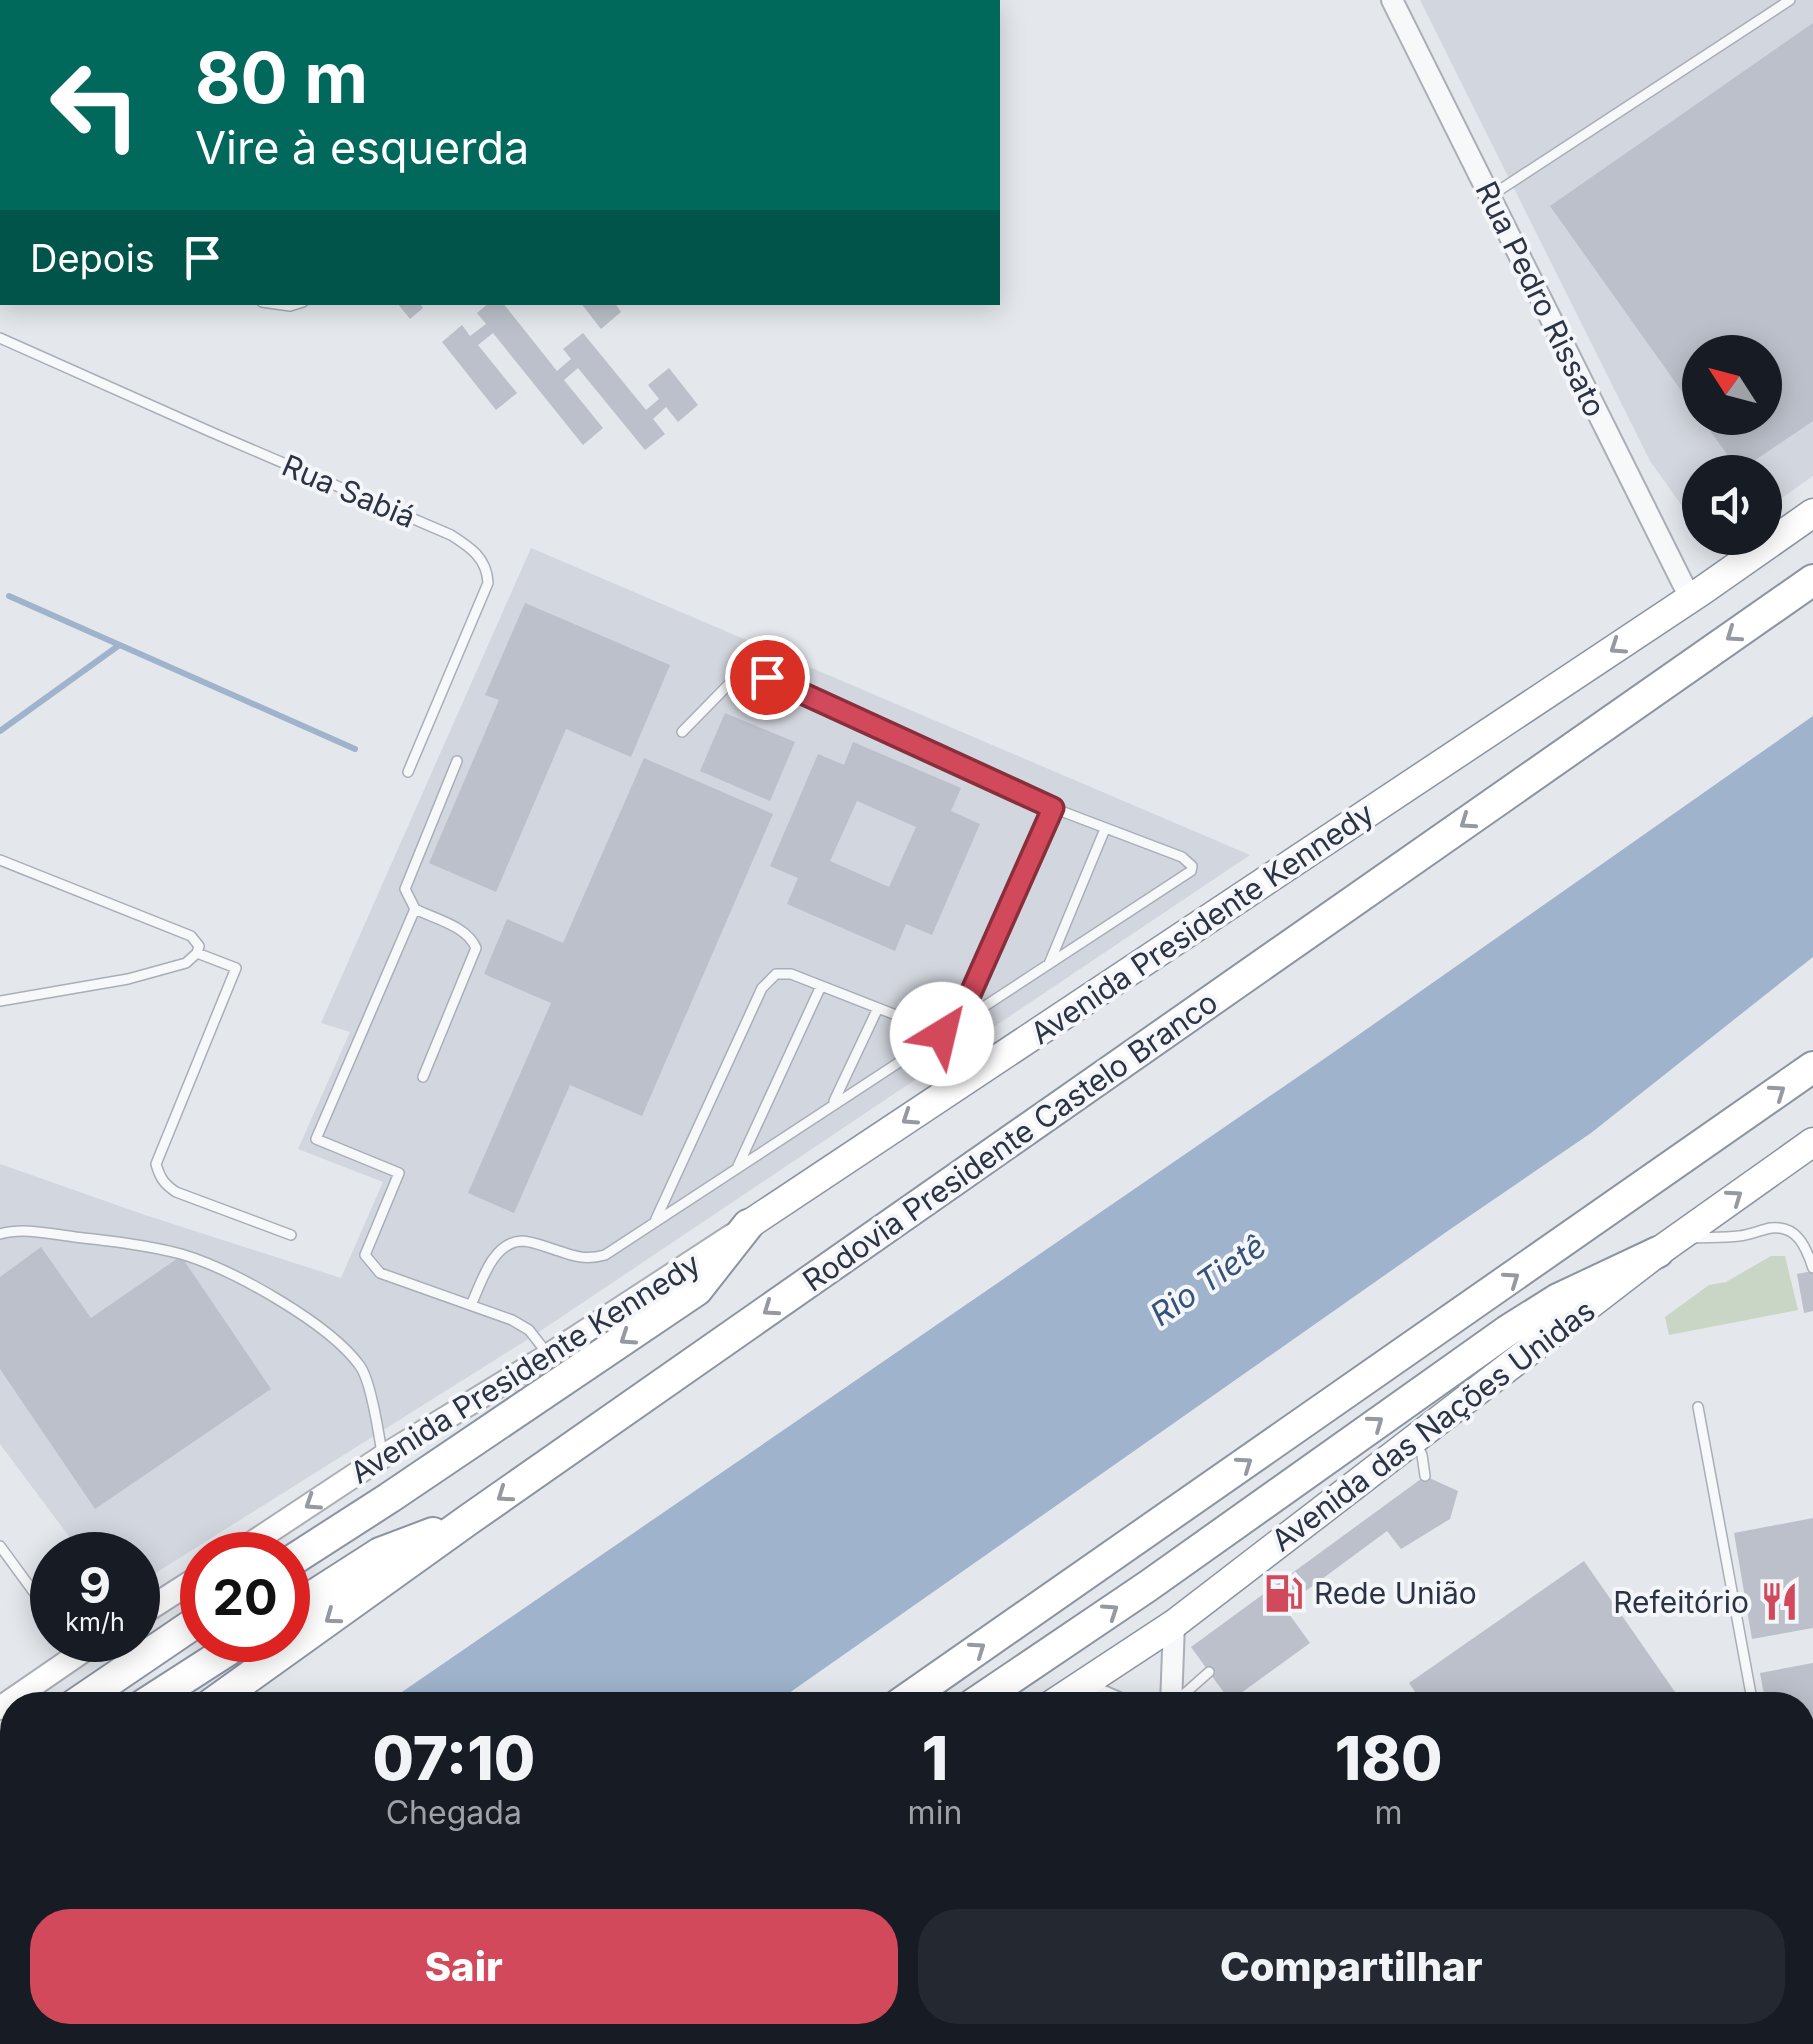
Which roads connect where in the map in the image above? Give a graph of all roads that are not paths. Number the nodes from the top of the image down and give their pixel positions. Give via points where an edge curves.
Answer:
1 (1392, 0) edge
2 (1790, 0) edge
3 (1490, 196) junction
4 (0, 338) edge
5 (1813, 513) edge
6 (1813, 580) edge
7 (1690, 598) junction
8 (682, 732) dead end
9 (457, 761) dead end
10 (408, 772) dead end
11 (1053, 808) junction
12 (1105, 829) junction
13 (0, 860) edge
14 (415, 909) junction
15 (198, 953) junction
16 (1048, 964) junction
17 (821, 986) junction
18 (0, 1000) edge
19 (878, 1008) junction
20 (957, 1024) junction
21 (942, 1034) junction
22 (1813, 1067) edge
23 (424, 1078) dead end
24 (832, 1104) junction
25 (1813, 1142) edge
26 (736, 1168) junction
27 (654, 1222) junction
28 (748, 1225) junction
29 (0, 1234) edge
30 (291, 1235) dead end
31 (1808, 1240) edge
32 (1668, 1245) junction
33 (1813, 1268) edge
34 (471, 1306) junction
35 (549, 1355) junction
36 (1698, 1408) dead end
37 (1414, 1440) junction
38 (382, 1457) junction
39 (1424, 1476) dead end
40 (468, 1520) junction
41 (269, 1532) edge
42 (0, 1546) edge
43 (310, 1549) edge
44 (30, 1587) edge
45 (310, 1598) edge
46 (1174, 1624) junction
47 (180, 1633) edge
48 (60, 1662) edge
49 (210, 1662) edge
50 (1209, 1672) dead end
51 (1075, 1689) junction
52 (21, 1692) edge
53 (93, 1692) edge
54 (163, 1692) edge
55 (228, 1692) edge
56 (917, 1692) edge
57 (991, 1692) edge
58 (1070, 1692) edge
59 (1088, 1692) edge
60 (1172, 1692) edge
61 (1187, 1692) edge
62 (1751, 1692) edge

1 - 3 street, Rua Pedro Rissato
2 - 3 lane
3 - 7 street, Rua Pedro Rissato
4 - 10 lane, Rua Sabiá via 451,535 477,553 488,583
5 - 7 highway, Avenida Presidente Kennedy
6 -> 40 highway, Rodovia Presidente Castelo Branco
7 -> 28 highway, Avenida Presidente Kennedy
8 - 11 lane via 734,679 767,677
9 - 14 lane via 405,889
11 - 12 lane
11 - 20 lane
12 - 16 lane
12 - 16 lane via 1182,856 1191,871
13 - 15 lane via 191,936
14 - 23 lane via 471,937 476,948
14 - 34 lane via 316,1139 399,1173 365,1255 374,1268
15 - 18 lane via 186,963 128,978
15 - 30 lane via 236,968 156,1164 159,1175 176,1192
16 - 20 lane
17 - 19 lane
17 - 26 lane
17 - 27 lane via 776,974 762,988
19 - 21 lane
19 - 24 lane
20 - 21 lane
21 - 24 lane
56 -> 22 highway
24 - 26 lane
32 -> 25 highway, Avenida das Nações Unidas
26 - 27 lane
27 - 34 lane via 592,1258 523,1240 508,1244
28 - 35 main road, Avenida Presidente Kennedy
28 -> 43 highway via 698,1290
29 - 38 lane via 18,1230 178,1254 272,1297 331,1336 363,1370
31 - 32 lane via 1768,1228
31 - 33 lane
32 - 37 highway, Avenida das Nações Unidas
57 -> 32 highway via 1507,1331
34 - 35 lane via 523,1325
35 - 38 main road, Avenida Presidente Kennedy
36 - 62 lane
37 - 39 lane
37 - 46 highway, Avenida das Nações Unidas
38 -> 41 main road, Avenida Presidente Kennedy
40 - 45 highway via 380,1552
40 -> 55 highway, Rodovia Presidente Castelo Branco
42 - 44 lane
46 - 51 highway, Avenida das Nações Unidas
46 - 60 street
47 - 53 highway
48 - 52 main road
49 - 54 highway
50 - 61 lane
51 - 58 highway, Avenida das Nações Unidas
51 - 59 street

